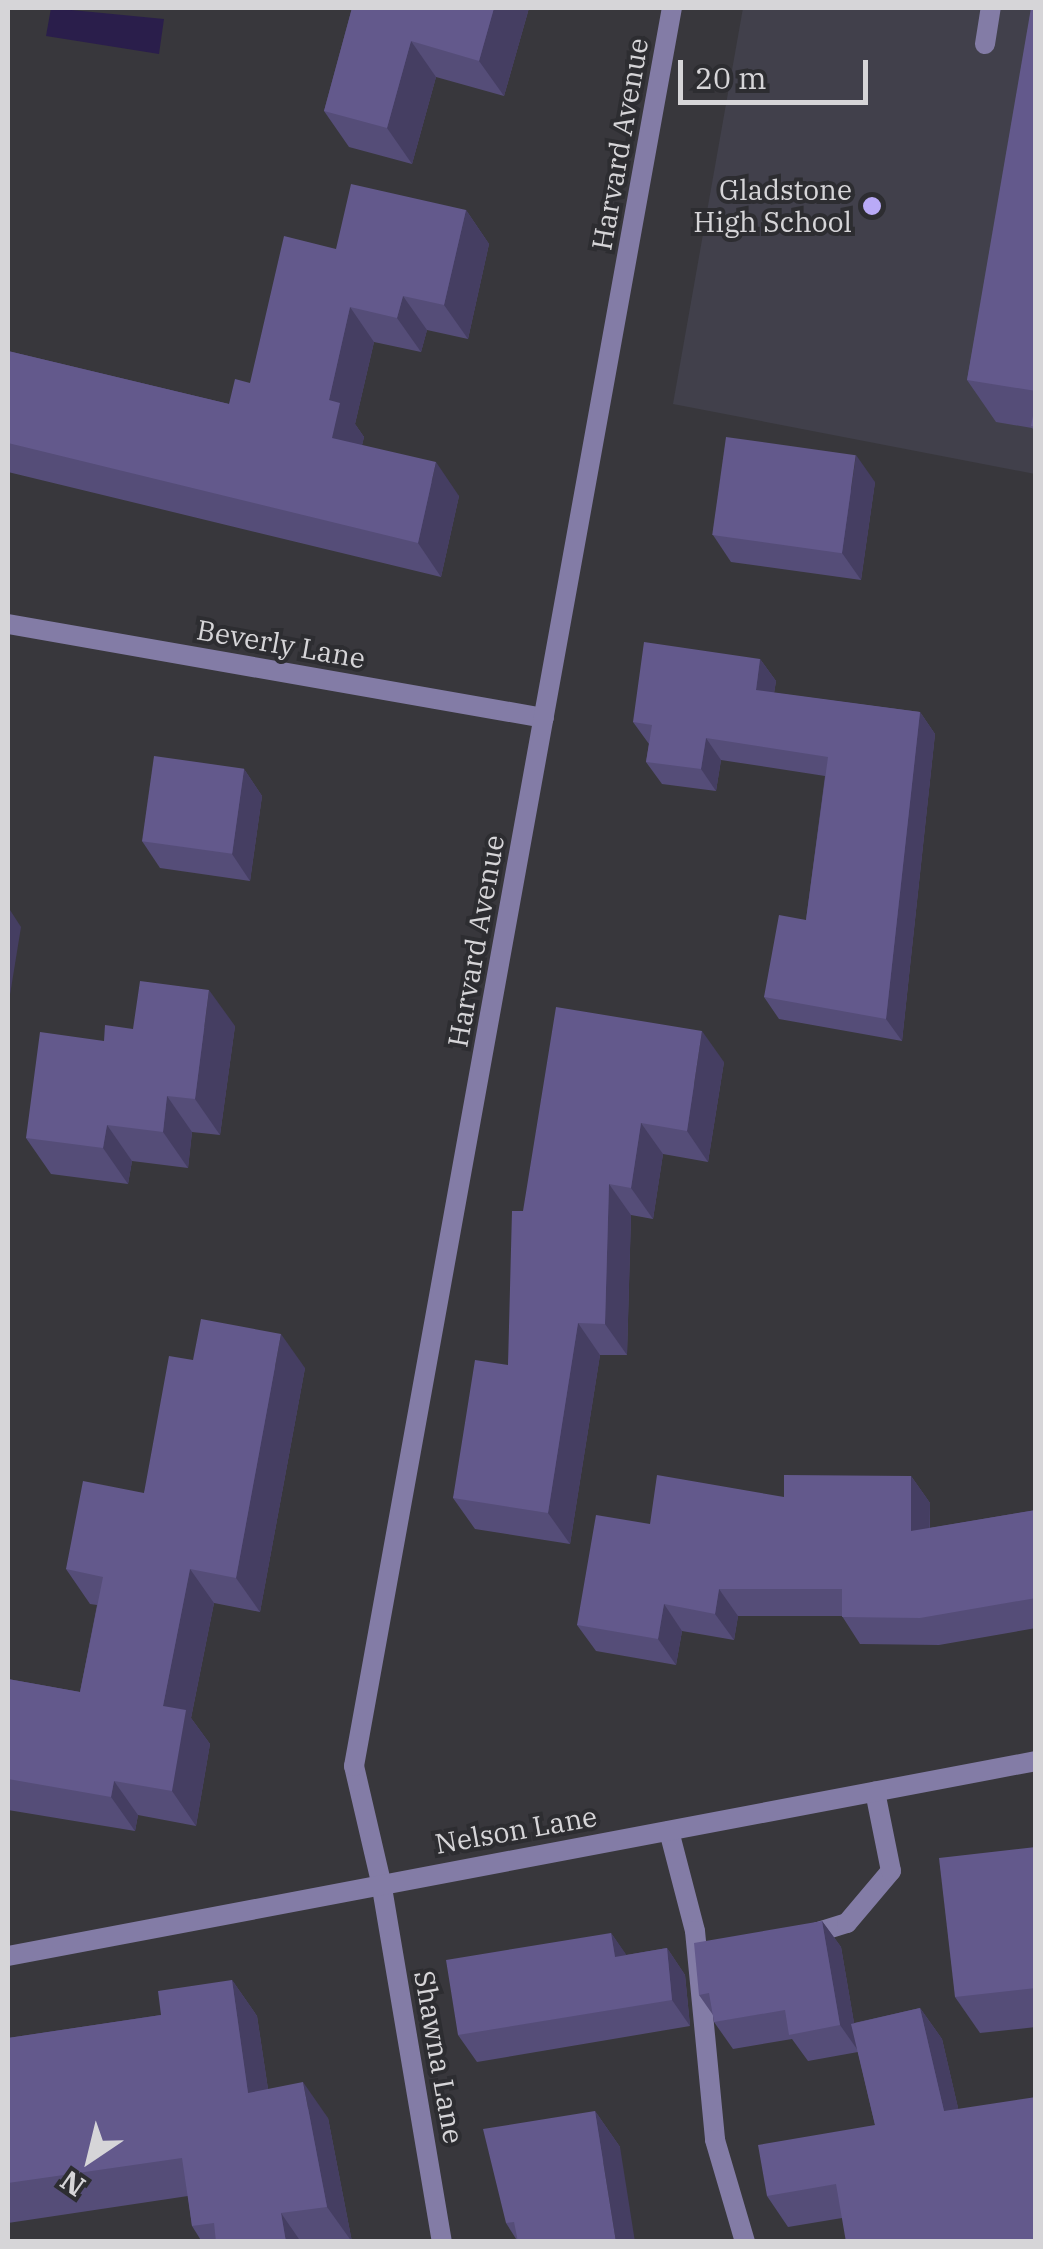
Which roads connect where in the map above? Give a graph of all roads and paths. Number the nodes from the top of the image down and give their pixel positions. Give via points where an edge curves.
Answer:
1 (672, 8) edge
2 (991, 8) edge
3 (984, 44) dead end
4 (8, 624) edge
5 (544, 718) junction
6 (1036, 1761) edge
7 (876, 1792) junction
8 (669, 1831) junction
9 (381, 1882) junction
10 (784, 1942) edge
11 (8, 1956) edge
12 (727, 1958) edge
13 (698, 1959) junction
14 (442, 2242) edge
15 (745, 2242) edge

1 - 5 street, Harvard Avenue
2 - 3 street
4 - 5 street, Beverly Lane
5 - 9 street, Harvard Avenue via 354,1766
6 - 7 street, Nelson Lane
7 - 8 street, Nelson Lane
7 - 10 street via 891,1871 847,1923
8 - 9 street, Nelson Lane
8 - 13 street
9 - 11 street, Nelson Lane
9 - 14 street, Shawna Lane
12 - 13 street
13 - 15 street via 715,2140

